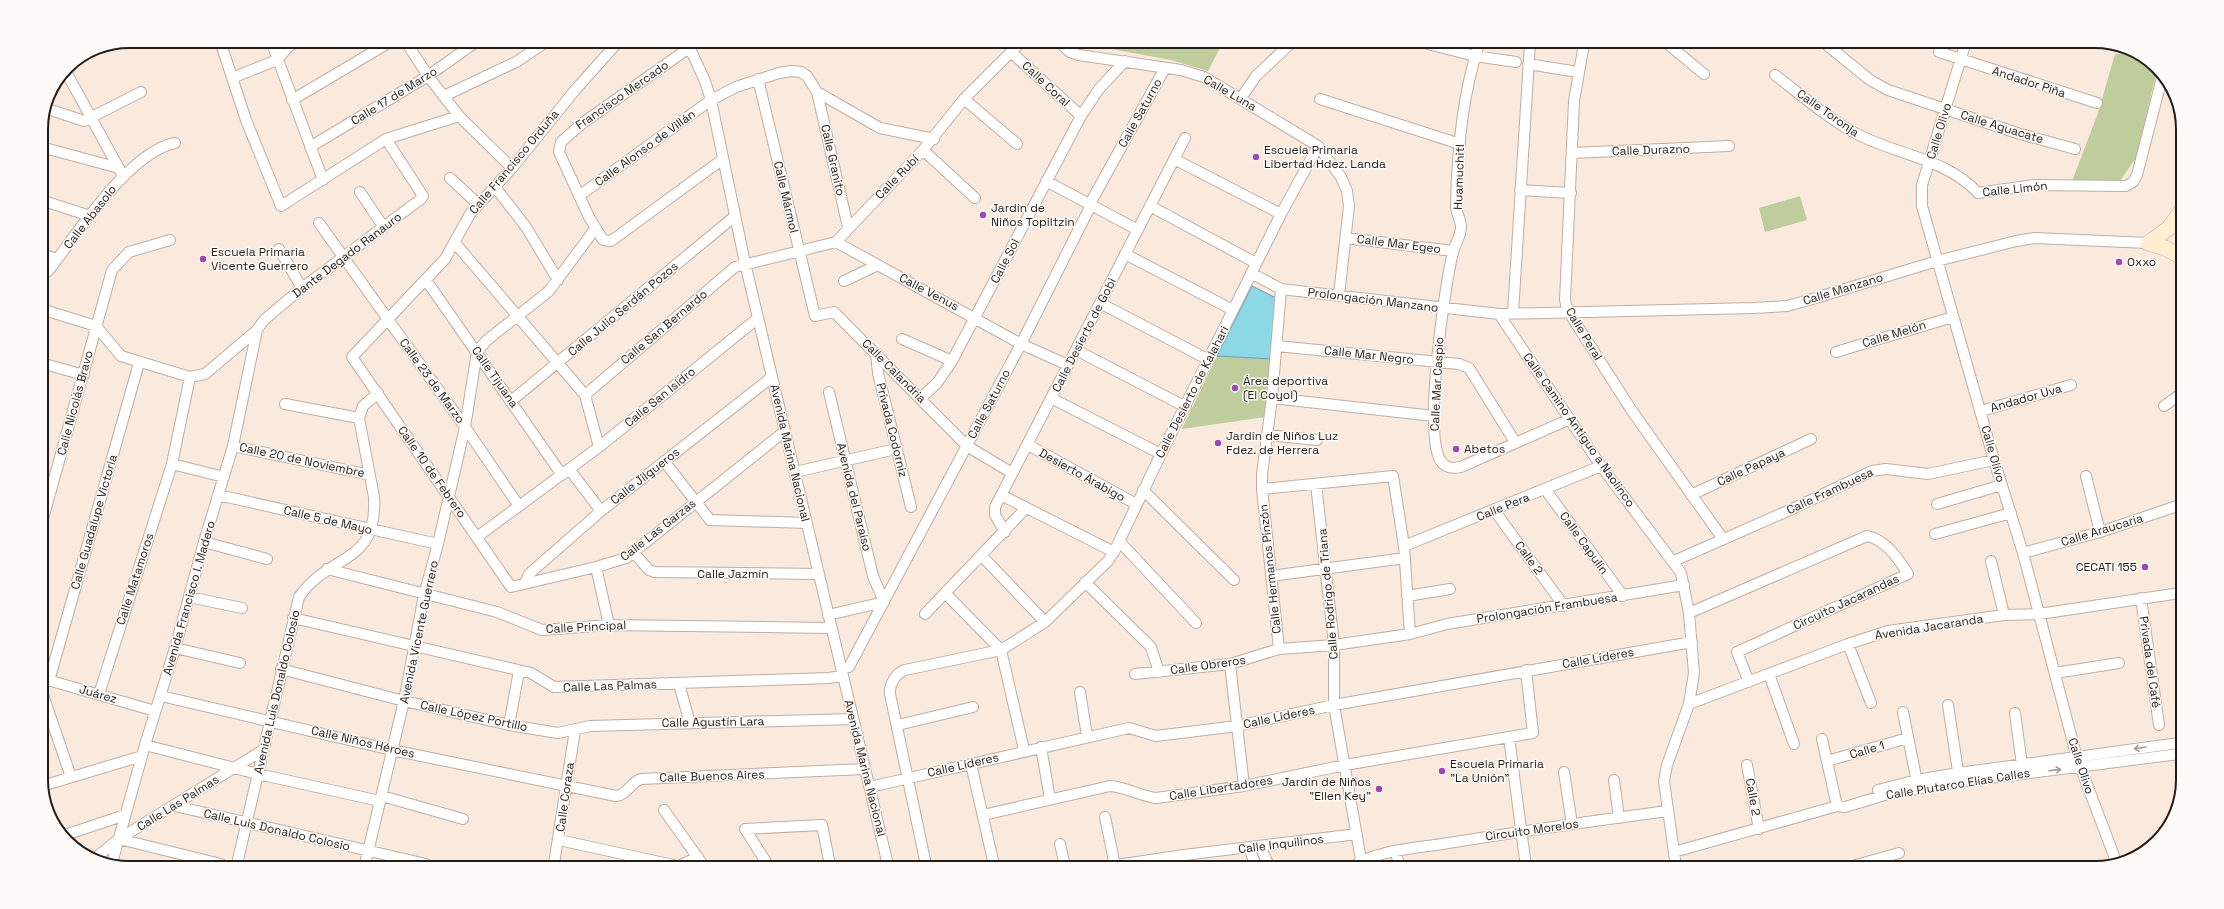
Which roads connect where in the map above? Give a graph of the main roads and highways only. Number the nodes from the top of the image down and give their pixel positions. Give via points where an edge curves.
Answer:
1 (2176, 218) edge
2 (2176, 252) edge

1 - 2 main road, Calle Manzano via 2169,228 2148,243

